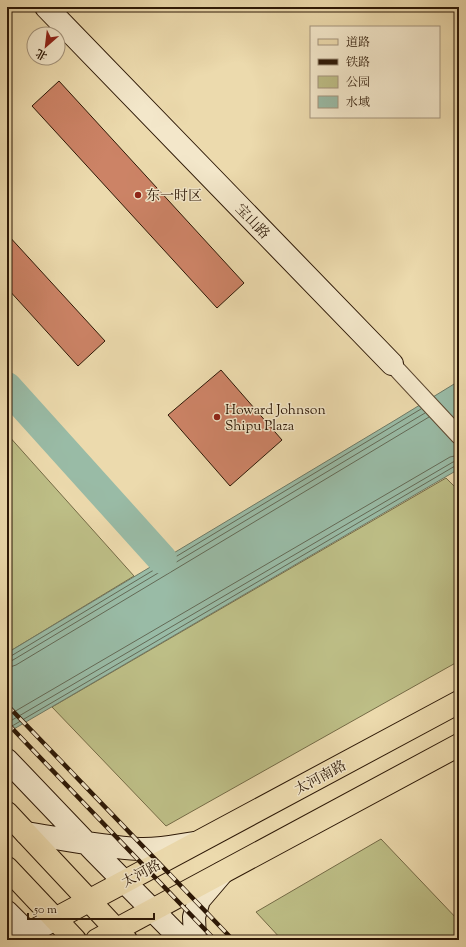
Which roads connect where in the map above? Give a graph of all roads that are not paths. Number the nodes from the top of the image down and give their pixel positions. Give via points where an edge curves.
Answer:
1 (46, 7) edge
2 (392, 364) joint
3 (459, 436) edge
4 (459, 702) edge
5 (459, 745) edge
6 (7, 760) edge
7 (7, 813) edge
8 (26, 833) junction
9 (86, 843) junction
10 (190, 847) junction
11 (7, 868) edge
12 (231, 868) junction
13 (125, 882) junction
14 (90, 901) junction
15 (152, 910) junction
16 (7, 912) edge
17 (55, 919) junction
18 (121, 935) edge
19 (27, 938) edge
20 (75, 940) edge
21 (97, 940) edge
22 (182, 940) edge
23 (195, 940) edge

1 - 2 street, 宝山路
2 - 3 street, 宝山路
4 - 10 main road, 太河南路
5 - 12 main road
6 - 9 street
7 - 8 main road
8 - 9 street
8 - 14 main road
9 - 10 street via 140,849
9 - 13 street
10 - 13 main road, 太河路
11 - 17 main road
12 - 15 main road
12 - 23 street via 199,900 194,917
13 - 14 main road, 太河路
13 - 15 street
14 - 17 main road, 太河路
14 - 18 main road
15 - 18 main road
15 - 22 street
16 - 19 street
17 - 19 street, 太河路
17 - 20 main road
18 - 21 main road

